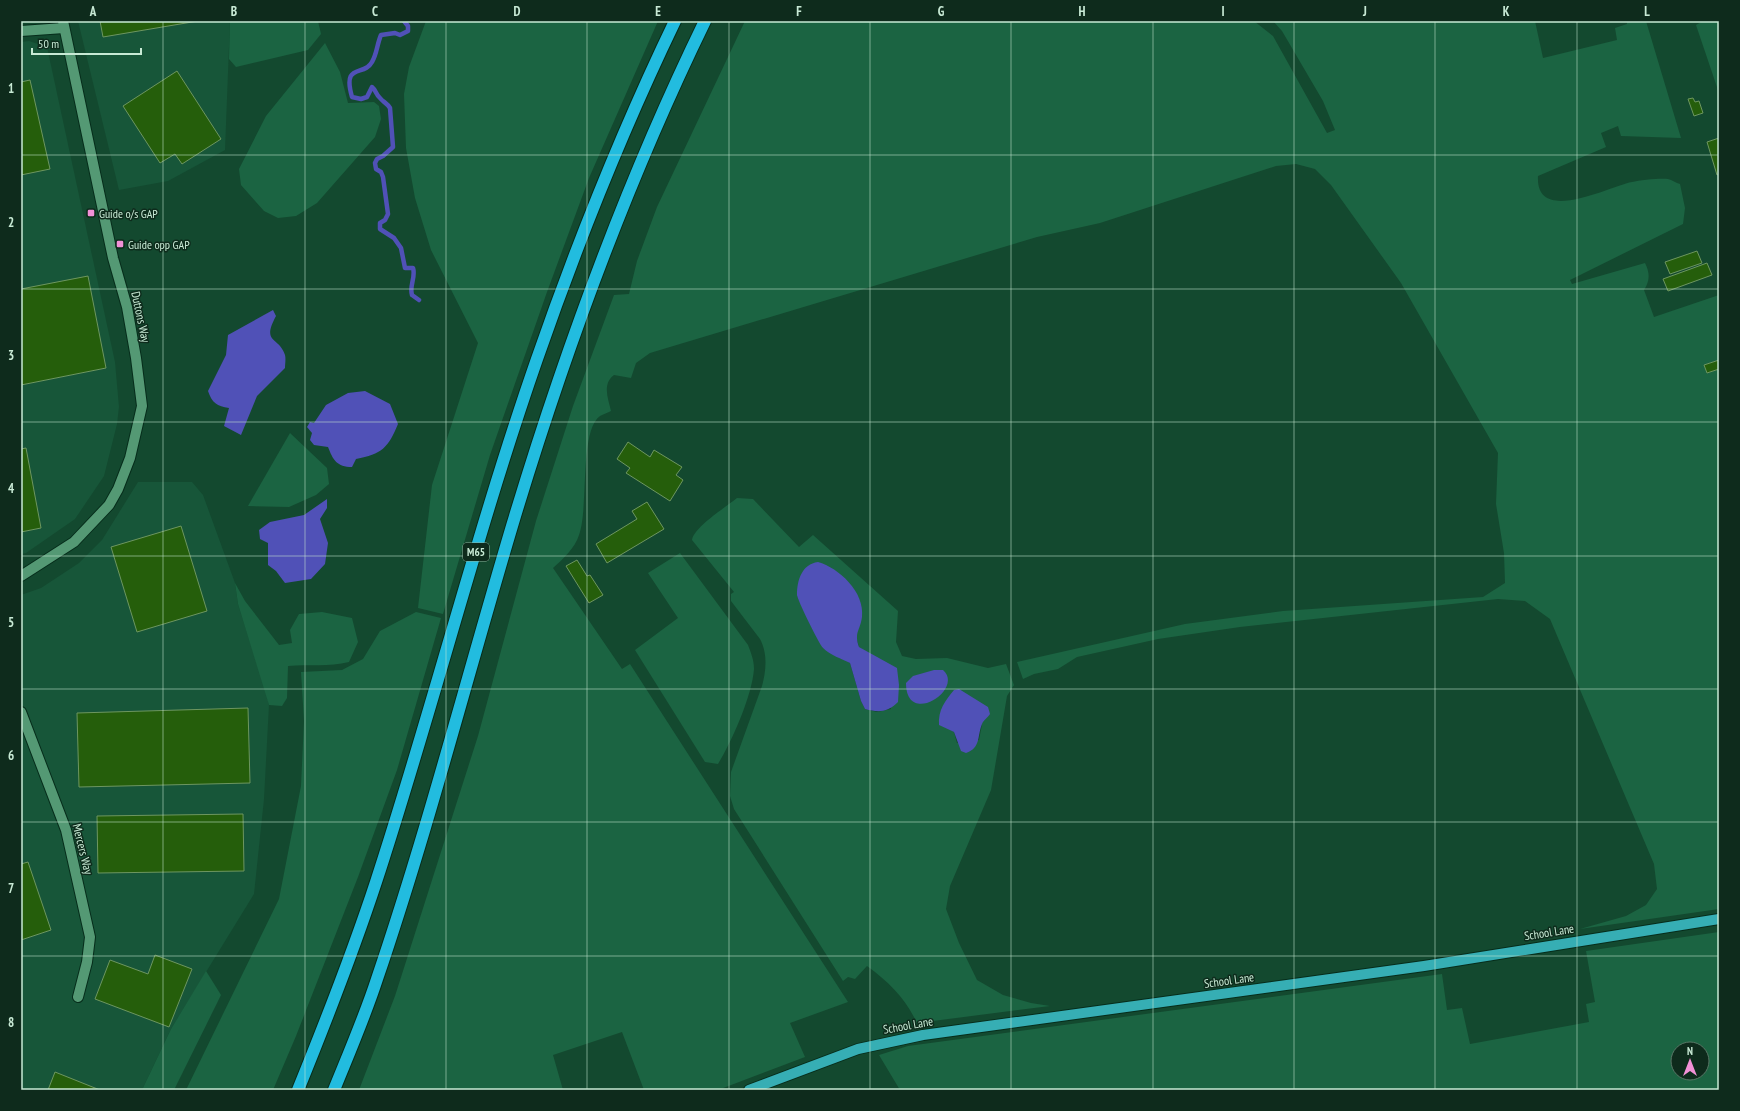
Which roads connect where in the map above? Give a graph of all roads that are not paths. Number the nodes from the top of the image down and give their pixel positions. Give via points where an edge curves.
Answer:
1 (675, 21) edge
2 (705, 21) edge
3 (63, 24) edge
4 (21, 32) edge
5 (21, 576) edge
6 (21, 712) edge
7 (1719, 918) edge
8 (78, 997) dead end
9 (298, 1090) edge
10 (334, 1090) edge
11 (749, 1090) edge

1 - 9 highway, M65 via 614,155 537,361 486,516 376,882 341,983
2 - 10 highway, M65 via 643,155 601,260 562,370 513,524 377,981
3 - 4 street
3 - 5 street, Duttons Way via 113,258 127,307 142,406 130,458 118,490 109,504 74,542
6 - 8 street, Mercers Way via 66,830 90,937
7 - 11 main road, School Lane via 1424,966 923,1035 858,1049

